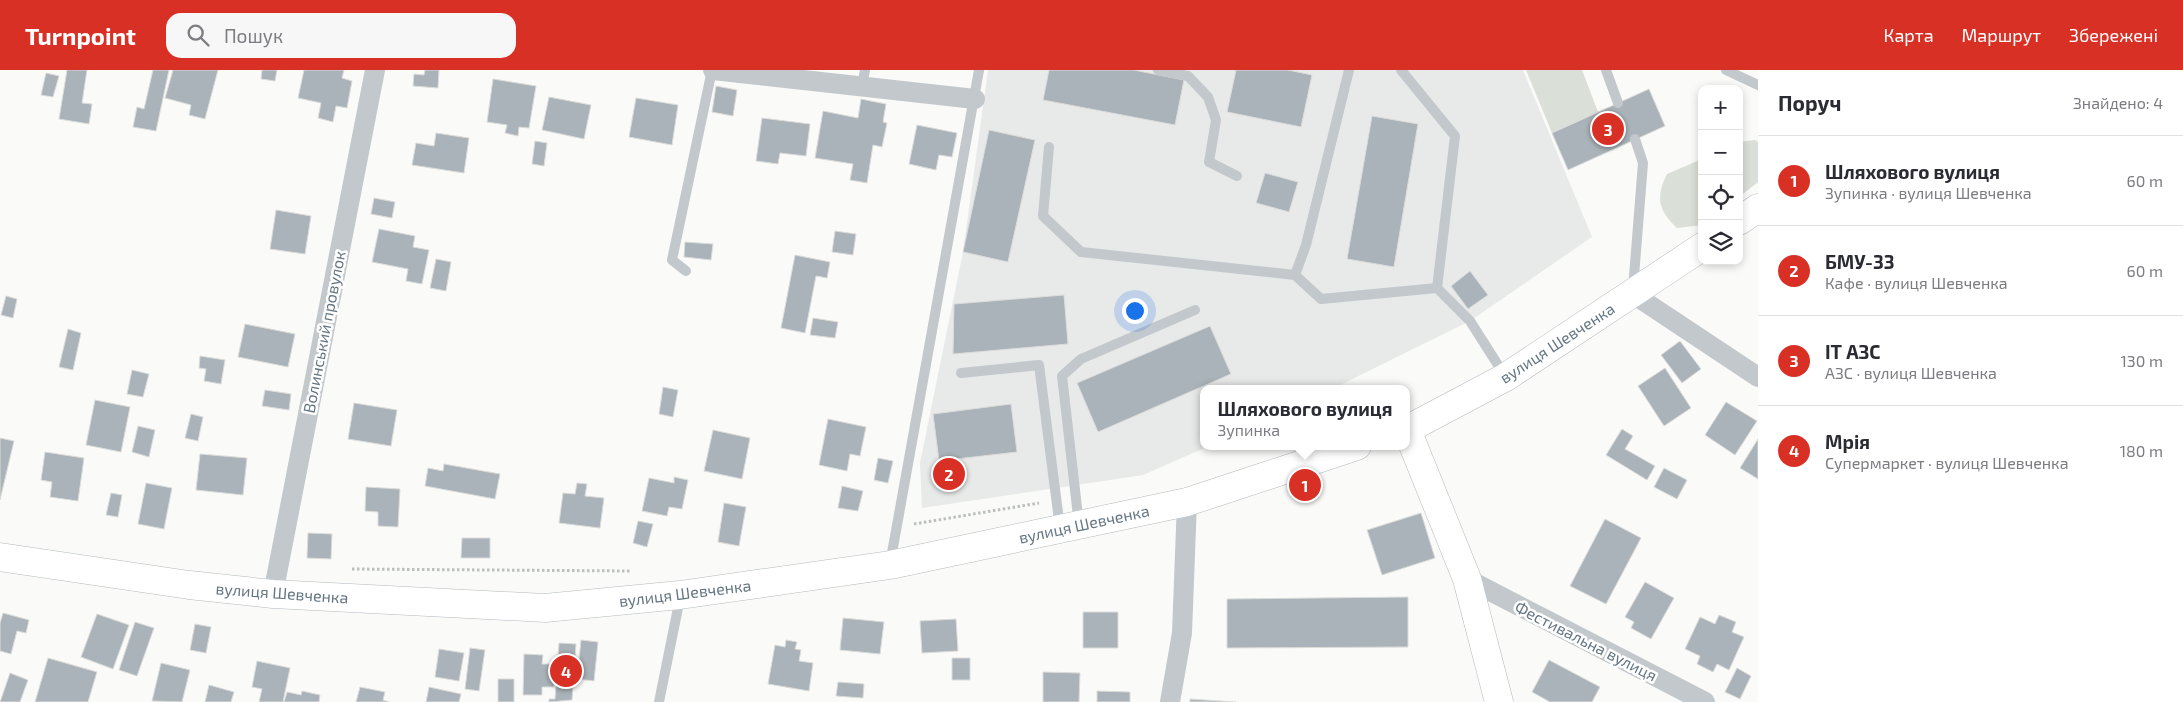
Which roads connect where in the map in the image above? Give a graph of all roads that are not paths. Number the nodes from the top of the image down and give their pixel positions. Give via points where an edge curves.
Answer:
1 (374, 70) edge
2 (712, 70) edge
3 (979, 70) edge
4 (1158, 70) edge
5 (1349, 70) edge
6 (1401, 70) edge
7 (1606, 70) edge
8 (1726, 70) edge
9 (863, 78) edge
10 (1758, 85) edge
11 (975, 99) junction
12 (1618, 103) dead end
13 (1635, 139) dead end
14 (1049, 147) dead end
15 (1236, 176) dead end
16 (1758, 208) edge
17 (1740, 220) edge
18 (1698, 250) edge
19 (686, 271) dead end
20 (1296, 275) junction
21 (1437, 288) junction
22 (1633, 294) junction
23 (1195, 310) dead end
24 (961, 373) dead end
25 (1506, 377) junction
26 (1758, 377) edge
27 (1410, 428) edge
28 (1410, 437) edge
29 (1345, 450) edge
30 (1187, 502) junction
31 (1070, 527) junction
32 (0, 558) edge
33 (890, 565) junction
34 (1467, 579) junction
35 (274, 594) junction
36 (680, 595) junction
37 (659, 702) edge
38 (1170, 702) edge
39 (1499, 702) edge
40 (1705, 702) edge

1 - 35 street, Волинський провулок
2 - 9 street
2 - 19 lane via 672,260
3 - 11 lane
4 - 15 lane via 1188,76 1208,97 1216,120 1209,162
5 - 20 lane
6 - 21 lane via 1455,136
7 - 12 lane
8 - 10 lane
9 - 11 street
11 - 33 lane
13 - 22 lane via 1643,163
14 - 20 lane via 1043,216 1081,252
16 - 17 street
18 - 22 street, вулиця Шевченка
20 - 21 lane via 1321,299
21 - 25 lane via 1470,320
22 - 25 street, вулиця Шевченка
22 - 26 street
23 - 31 lane via 1081,359 1062,376
24 - 31 lane via 1039,366 1056,500
25 - 27 street, вулиця Шевченка
28 - 34 street
29 - 30 street, вулиця Шевченка
30 - 31 street, вулиця Шевченка
30 - 38 street via 1182,633
31 - 33 street, вулиця Шевченка
32 - 35 street, вулиця Шевченка
33 - 36 street, вулиця Шевченка
34 - 39 street
34 - 40 street, Фестивальна вулиця
35 - 36 street, вулиця Шевченка via 545,608
36 - 37 lane

